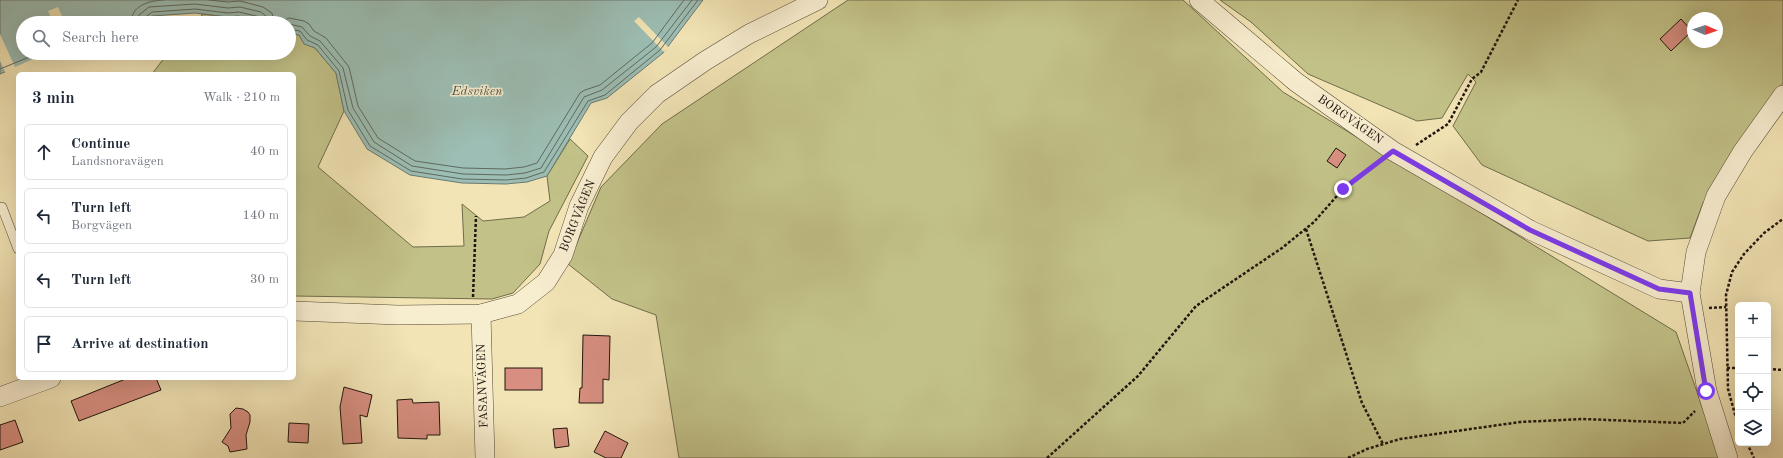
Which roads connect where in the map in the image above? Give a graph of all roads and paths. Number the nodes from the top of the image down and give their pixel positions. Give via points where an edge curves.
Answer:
1 (818, 0) edge
2 (1199, 0) edge
3 (1518, 0) edge
4 (1783, 95) edge
5 (1422, 140) dead end
6 (1393, 151) junction
7 (2, 207) dead end
8 (476, 216) dead end
9 (1783, 219) edge
10 (1306, 228) junction
11 (16, 244) edge
12 (1690, 293) junction
13 (296, 311) edge
14 (477, 314) junction
15 (1727, 368) junction
16 (1735, 368) edge
17 (1771, 370) edge
18 (1783, 370) edge
19 (45, 380) edge
20 (0, 397) edge
21 (1709, 398) junction
22 (1735, 414) edge
23 (1383, 444) junction
24 (1748, 446) edge
25 (485, 458) edge
26 (1047, 458) edge
27 (1348, 458) edge
28 (1728, 458) edge
29 (1754, 458) edge

1 - 14 street, BORGVÄGEN via 749,34 657,94 629,122 603,157 579,206 563,255 546,282 518,304
2 - 6 street, BORGVÄGEN via 1296,82
3 - 5 path via 1481,72 1472,79 1448,124
4 - 12 street via 1743,151 1716,196 1696,252
6 - 10 path via 1343,189
6 - 12 street, BORGVÄGEN via 1530,230 1659,289
7 - 11 lane
8 - 14 path
9 - 15 path via 1764,233 1744,254 1732,272 1726,294
10 - 23 path via 1362,403
10 - 26 path via 1282,248 1196,306 1138,376
12 - 21 street
13 - 14 street, BORGVÄGEN via 398,315
14 - 25 street, FASANVÄGEN
15 - 16 path
15 - 22 path via 1728,389
17 - 18 path
19 - 20 street
21 - 23 path via 1683,424 1582,419 1520,422 1400,439
21 - 28 street
23 - 27 path
24 - 29 path

